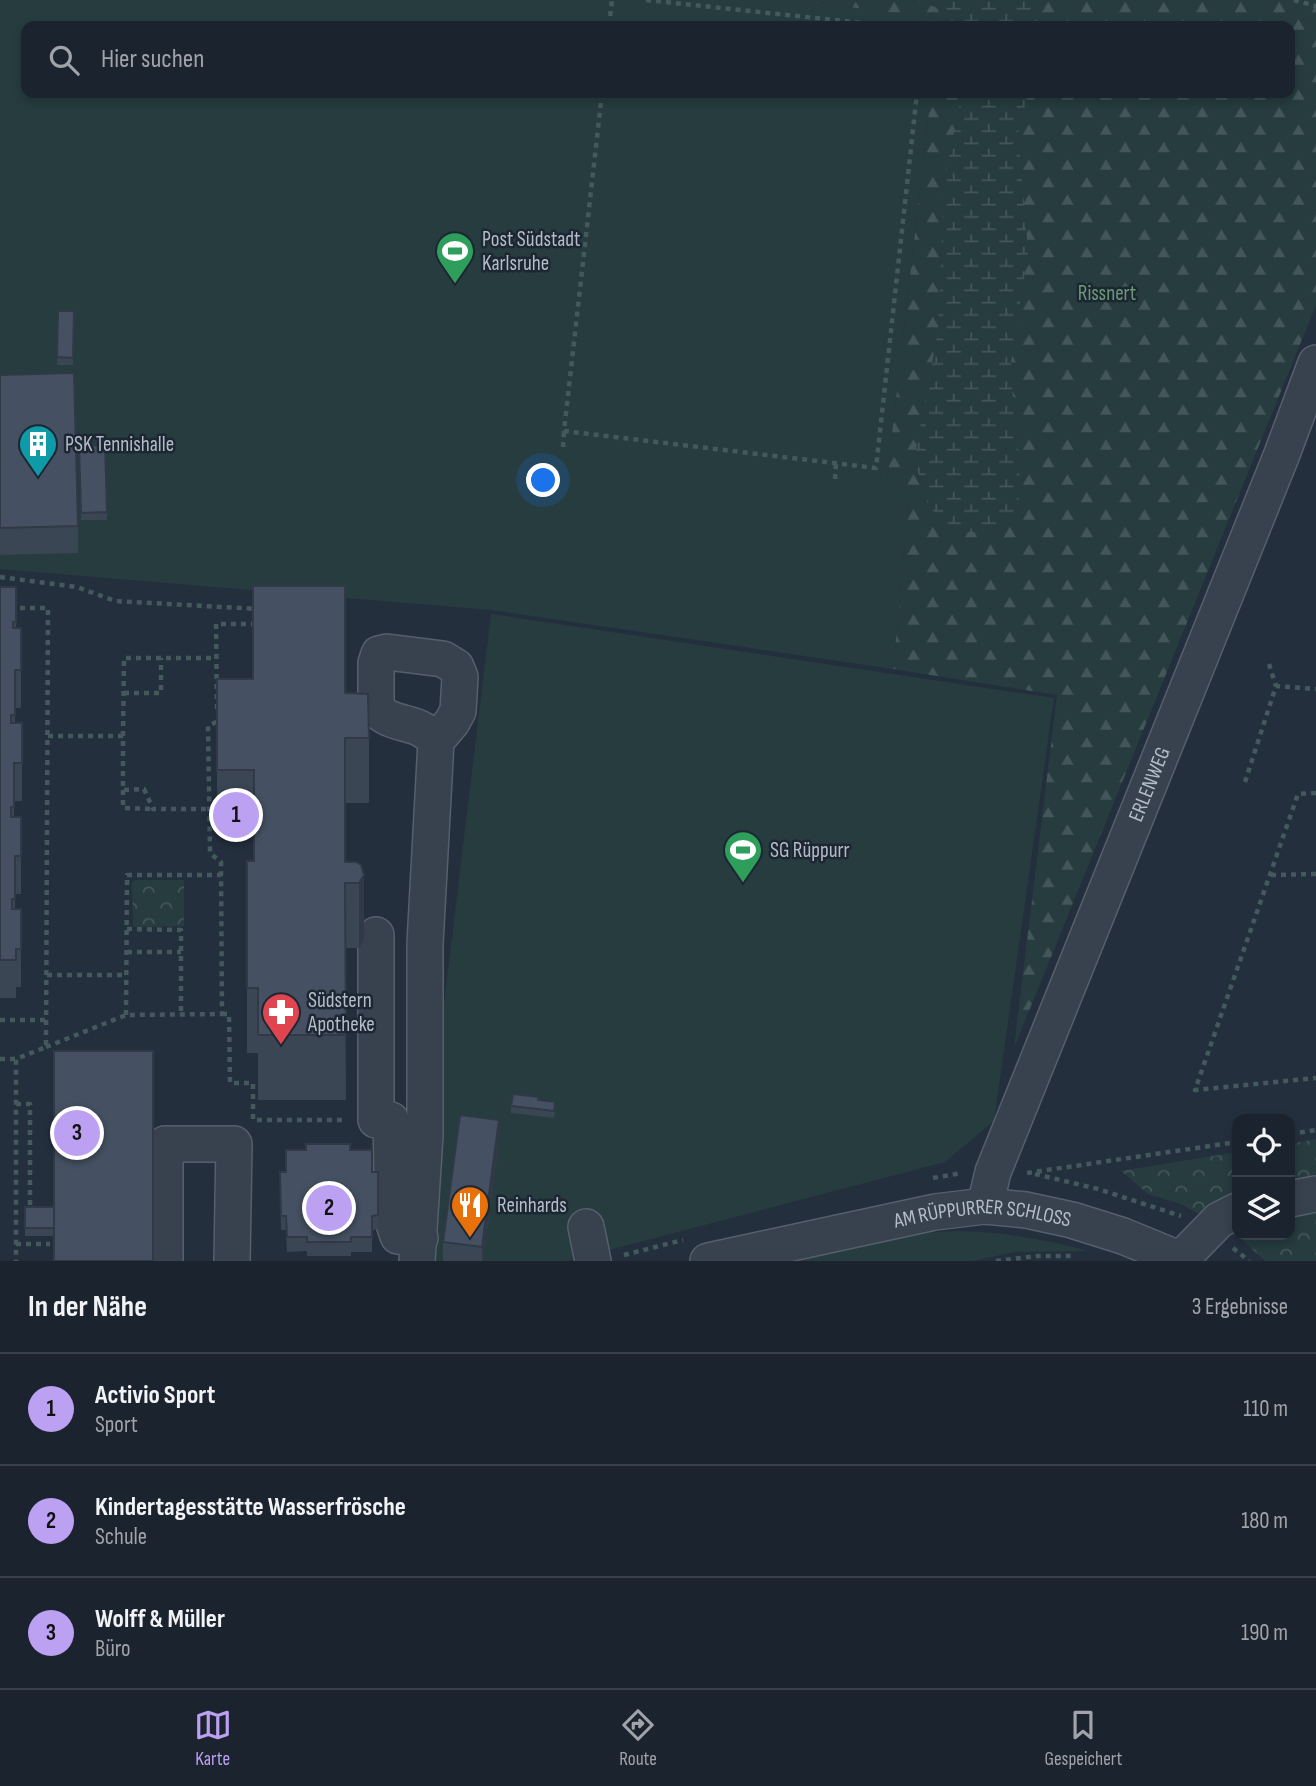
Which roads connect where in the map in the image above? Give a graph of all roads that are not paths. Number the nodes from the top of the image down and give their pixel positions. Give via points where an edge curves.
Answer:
1 (1316, 363) edge
2 (436, 741) dead end
3 (376, 935) dead end
4 (1316, 1194) edge
5 (1295, 1198) edge
6 (985, 1206) junction
7 (1232, 1214) edge
8 (586, 1227) dead end
9 (418, 1250) edge
10 (1183, 1260) edge
11 (165, 1261) edge
12 (232, 1261) edge
13 (593, 1261) edge
14 (708, 1261) edge

1 - 6 street, ERLENWEG via 993,1172
2 - 9 street via 425,944 425,1135
3 - 9 street via 376,1120 391,1120 393,1221 398,1236
4 - 5 street
6 - 10 street, AM RÜPPURRER SCHLOSS via 1072,1220
6 - 14 street, AM RÜPPURRER SCHLOSS via 934,1212
7 - 10 street, AM RÜPPURRER SCHLOSS via 1213,1225
8 - 13 street
11 - 12 street via 165,1144 234,1144

